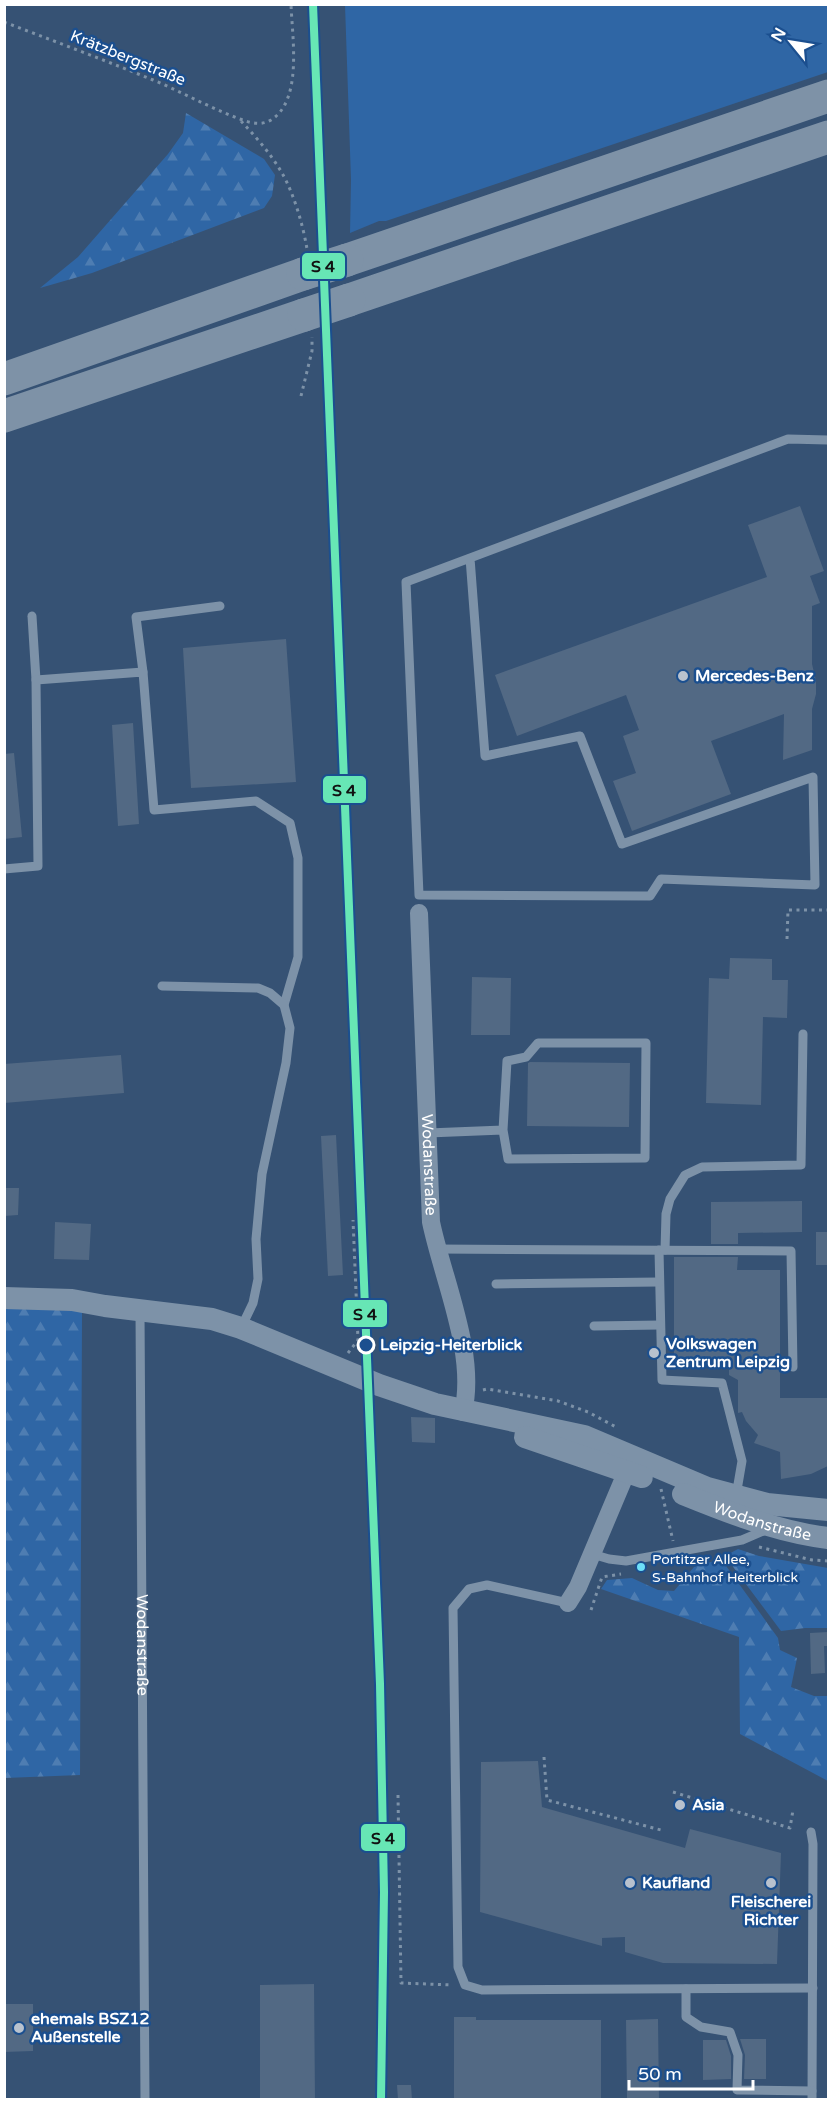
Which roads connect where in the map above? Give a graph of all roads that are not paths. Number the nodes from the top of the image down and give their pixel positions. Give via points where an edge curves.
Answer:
1 (828, 96) edge
2 (828, 137) edge
3 (4, 379) edge
4 (4, 416) edge
5 (828, 440) edge
6 (470, 558) junction
7 (220, 606) dead end
8 (32, 616) dead end
9 (143, 672) junction
10 (36, 680) junction
11 (4, 869) edge
12 (419, 913) dead end
13 (162, 986) dead end
14 (284, 1005) junction
15 (803, 1034) dead end
16 (503, 1130) junction
17 (428, 1133) junction
18 (437, 1249) junction
19 (662, 1250) junction
20 (659, 1282) junction
21 (496, 1284) dead end
22 (4, 1298) edge
23 (140, 1310) junction
24 (660, 1325) junction
25 (594, 1326) dead end
26 (241, 1328) junction
27 (793, 1367) dead end
28 (463, 1412) junction
29 (630, 1464) junction
30 (736, 1496) junction
31 (828, 1510) edge
32 (773, 1527) junction
33 (828, 1538) edge
34 (592, 1554) junction
35 (568, 1603) joint
36 (810, 1832) dead end
37 (813, 1988) junction
38 (686, 1989) junction
39 (812, 2095) edge
40 (145, 2100) edge

1 - 3 highway, bridge via 347,260 305,262
2 - 4 highway, bridge via 349,300 308,325
5 - 6 lane via 788,440
6 - 6 lane via 406,582 419,895 650,896 661,879 815,885 813,777 622,844 580,736 485,756
7 - 9 lane via 136,617
8 - 10 lane
9 - 10 lane
9 - 14 lane via 154,810 256,801 290,823 298,858 298,957
10 - 11 lane via 38,866
12 - 17 street, Wodanstraße
13 - 14 lane via 258,988
14 - 26 lane via 290,1028 262,1174 256,1239 258,1279
15 - 19 lane via 801,1165 702,1167 685,1175 670,1199
16 - 16 lane via 508,1159 645,1158 646,1043 538,1043 526,1057 507,1061
16 - 17 lane
17 - 18 street, Wodanstraße via 431,1222
18 - 19 lane
18 - 28 street, Wodanstraße via 465,1365 467,1396
19 - 20 lane
19 - 27 lane via 791,1251
20 - 21 lane
20 - 24 lane
22 - 23 street, Wodanstraße via 72,1300
23 - 26 street, Wodanstraße via 212,1319
23 - 40 lane, Wodanstraße
24 - 25 lane
24 - 30 lane via 662,1380 722,1383 742,1461
26 - 28 street, Wodanstraße via 368,1381
28 - 29 street, Wodanstraße via 498,1428
29 - 30 street, Wodanstraße
29 - 32 street, Wodanstraße via 661,1484
29 - 34 street
30 - 31 street, Wodanstraße via 767,1504
32 - 33 street, Wodanstraße
32 - 34 lane via 742,1540 626,1561
34 - 35 street
35 - 38 lane via 488,1585 469,1589 453,1608 458,1967 465,1985 482,1990
36 - 37 lane
37 - 38 lane
37 - 39 lane
38 - 39 lane via 686,2017 701,2027 730,2032 738,2055 737,2090

